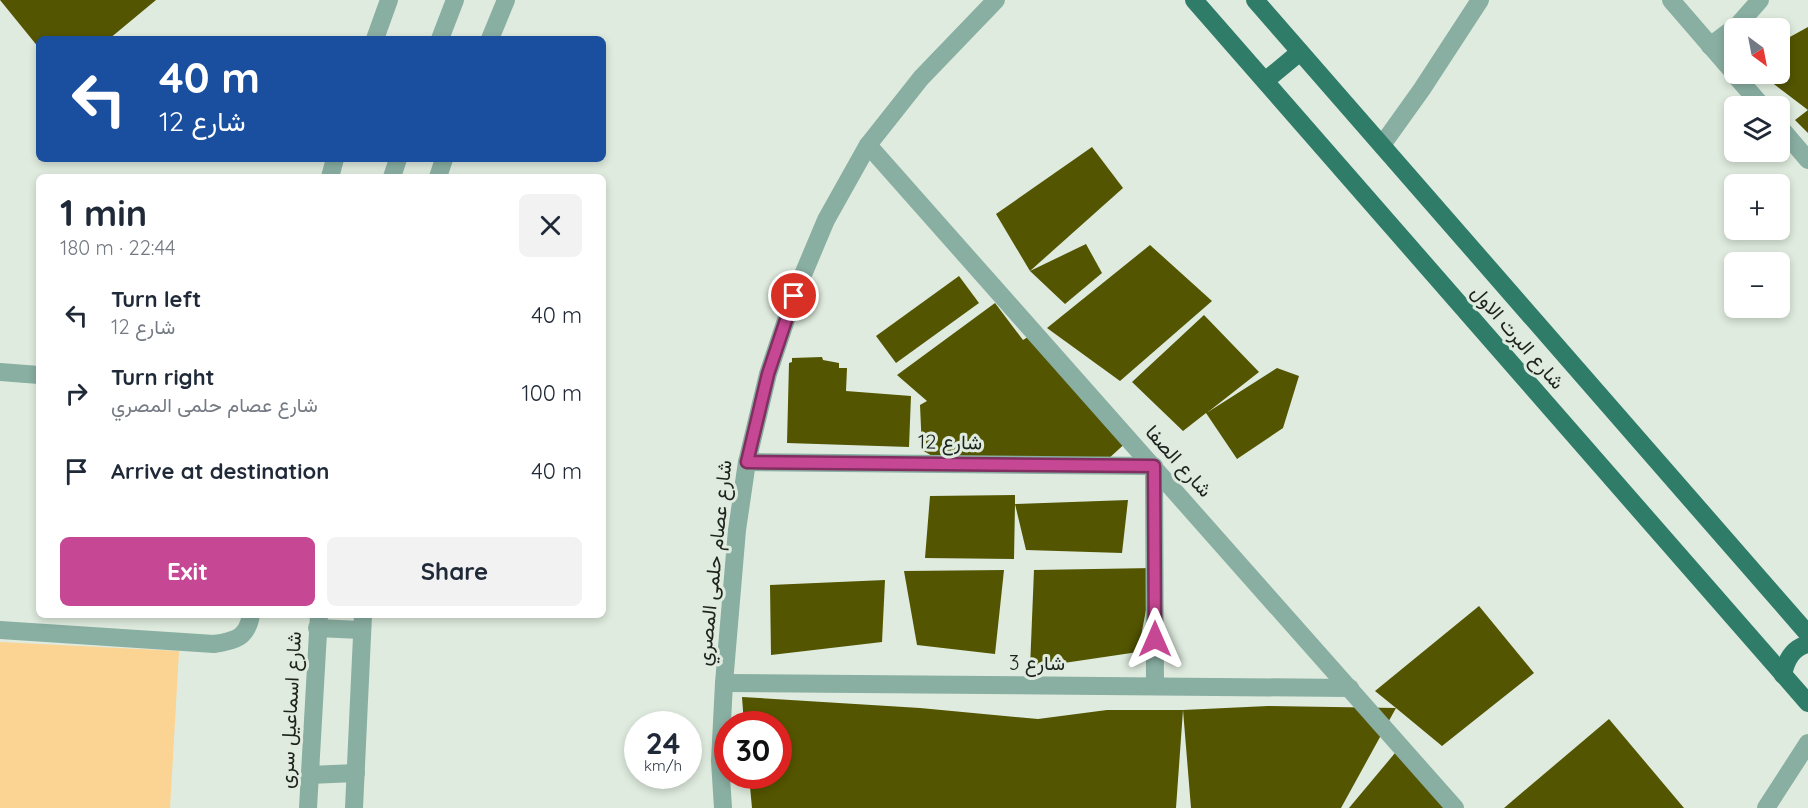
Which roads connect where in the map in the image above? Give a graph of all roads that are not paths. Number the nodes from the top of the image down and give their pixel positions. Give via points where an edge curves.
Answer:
1 (389, 0) edge
2 (455, 0) edge
3 (506, 0) edge
4 (996, 0) edge
5 (1194, 0) edge
6 (1255, 0) edge
7 (1480, 0) edge
8 (1671, 0) edge
9 (1760, 0) edge
10 (376, 36) edge
11 (441, 36) edge
12 (491, 36) edge
13 (1710, 46) junction
14 (1300, 52) junction
15 (1724, 62) edge
16 (1265, 81) junction
17 (1743, 84) edge
18 (1754, 96) edge
19 (1790, 139) edge
20 (868, 145) junction
21 (1382, 145) junction
22 (1808, 160) edge
23 (0, 372) edge
24 (36, 375) edge
25 (747, 462) junction
26 (1154, 466) junction
27 (251, 618) edge
28 (318, 621) edge
29 (362, 622) edge
30 (0, 630) edge
31 (1808, 634) edge
32 (1808, 644) edge
33 (1783, 675) junction
34 (724, 683) junction
35 (1155, 686) junction
36 (1350, 688) junction
37 (1808, 703) edge
38 (1808, 743) edge
39 (356, 773) junction
40 (309, 775) junction
41 (308, 808) edge
42 (354, 808) edge
43 (723, 808) edge
44 (1455, 808) edge
45 (1766, 808) edge

1 - 10 street
2 - 11 street
3 - 12 street
4 - 20 street, شارع عصام حلمى المصري via 921,78
5 - 16 main road, شارع البرت الاول
6 - 14 main road, شارع البرت الاول
7 - 21 street
8 - 13 street
9 - 13 street via 1738,26
13 - 15 street
14 - 16 main road
14 - 21 main road, شارع البرت الاول
16 - 33 main road, شارع البرت الاول
17 - 18 street
19 - 22 street
20 - 25 street, شارع عصام حلمى المصري via 826,220 794,296 768,374
20 - 26 street, شارع الصفا
21 - 31 main road, شارع البرت الاول
23 - 24 street
25 - 26 street, شارع 12
25 - 34 street, شارع عصام حلمى المصري
26 - 35 street
26 - 36 street, شارع الصفا
27 - 30 street via 249,628 234,642 214,644
28 - 29 street
28 - 40 street, شارع اسماعيل سرى
29 - 39 street
32 - 33 main road via 1793,652
33 - 37 main road, شارع البرت الاول
34 - 35 street, شارع 3
34 - 43 street, شارع عصام حلمى المصري via 720,761
35 - 36 street, شارع 3
36 - 44 street, شارع الصفا
38 - 45 street
39 - 40 street
39 - 42 street
40 - 41 street, شارع اسماعيل سرى

